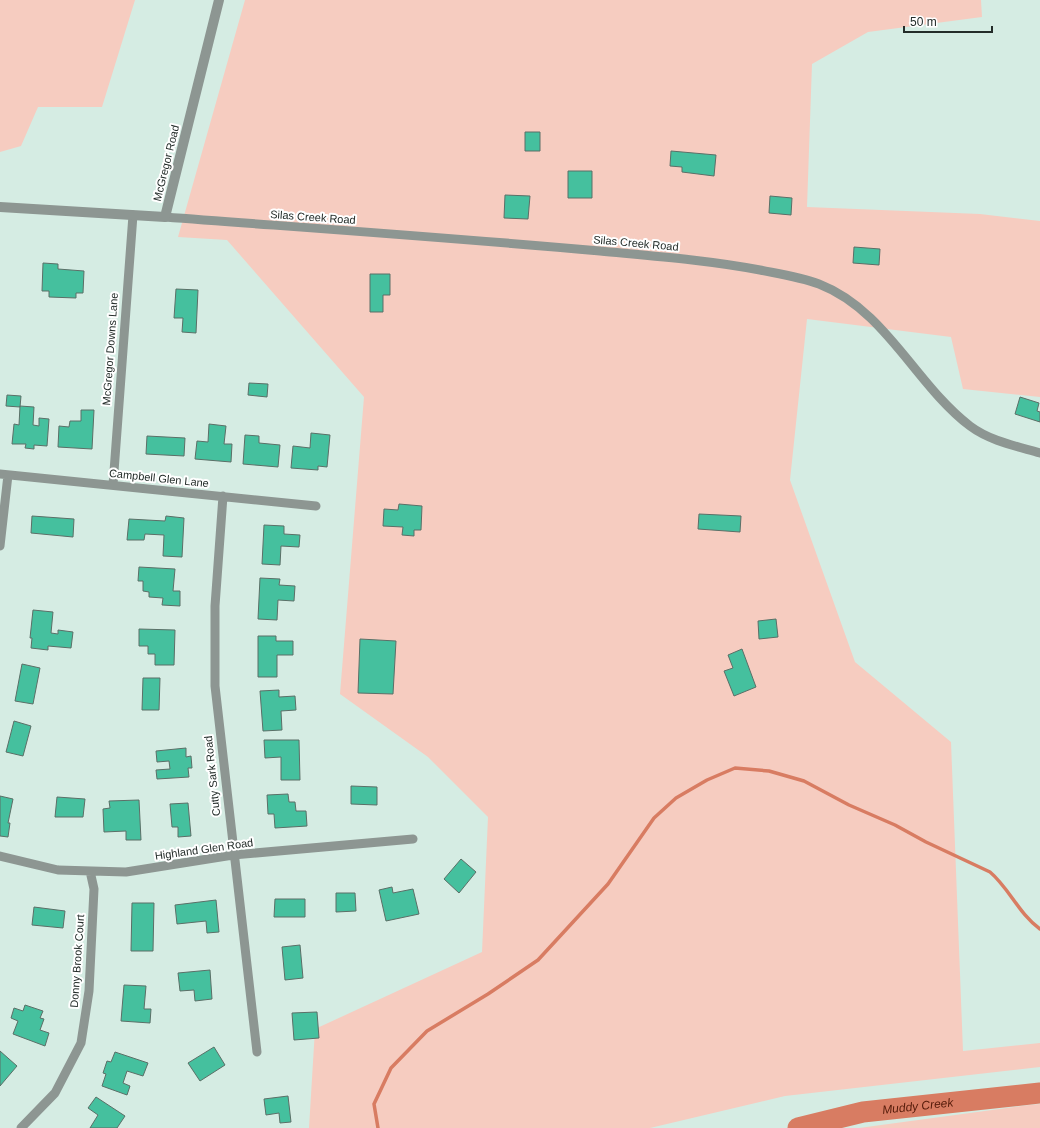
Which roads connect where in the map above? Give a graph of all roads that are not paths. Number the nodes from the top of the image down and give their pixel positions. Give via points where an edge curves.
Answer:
1 (218, 0) edge
2 (0, 207) edge
3 (133, 215) junction
4 (165, 217) junction
5 (1040, 453) edge
6 (4, 474) edge
7 (113, 485) junction
8 (223, 496) junction
9 (316, 506) dead end
10 (0, 546) edge
11 (413, 839) dead end
12 (233, 855) junction
13 (0, 856) edge
14 (90, 871) junction
15 (257, 1052) dead end
16 (21, 1128) edge

1 - 4 street, McGregor Road
2 - 3 street, McGregor Road
3 - 4 street, McGregor Road
3 - 7 street, McGregor Downs Lane
4 - 5 street, Silas Creek Road via 675,258 798,277 833,290 851,302 898,347 928,385 970,427 984,435
6 - 7 street, Campbell Glen Lane
6 - 10 street
7 - 8 street, Campbell Glen Lane
8 - 9 street, Campbell Glen Lane
8 - 12 street, Cutty Sark Road via 215,606 215,686
11 - 12 street, Highland Glen Road
12 - 14 street, Highland Glen Road via 126,872
12 - 15 street, Cutty Sark Road
13 - 14 street, Highland Glen Road via 58,870
14 - 16 street, Donny Brook Court via 94,889 89,991 81,1043 55,1092

